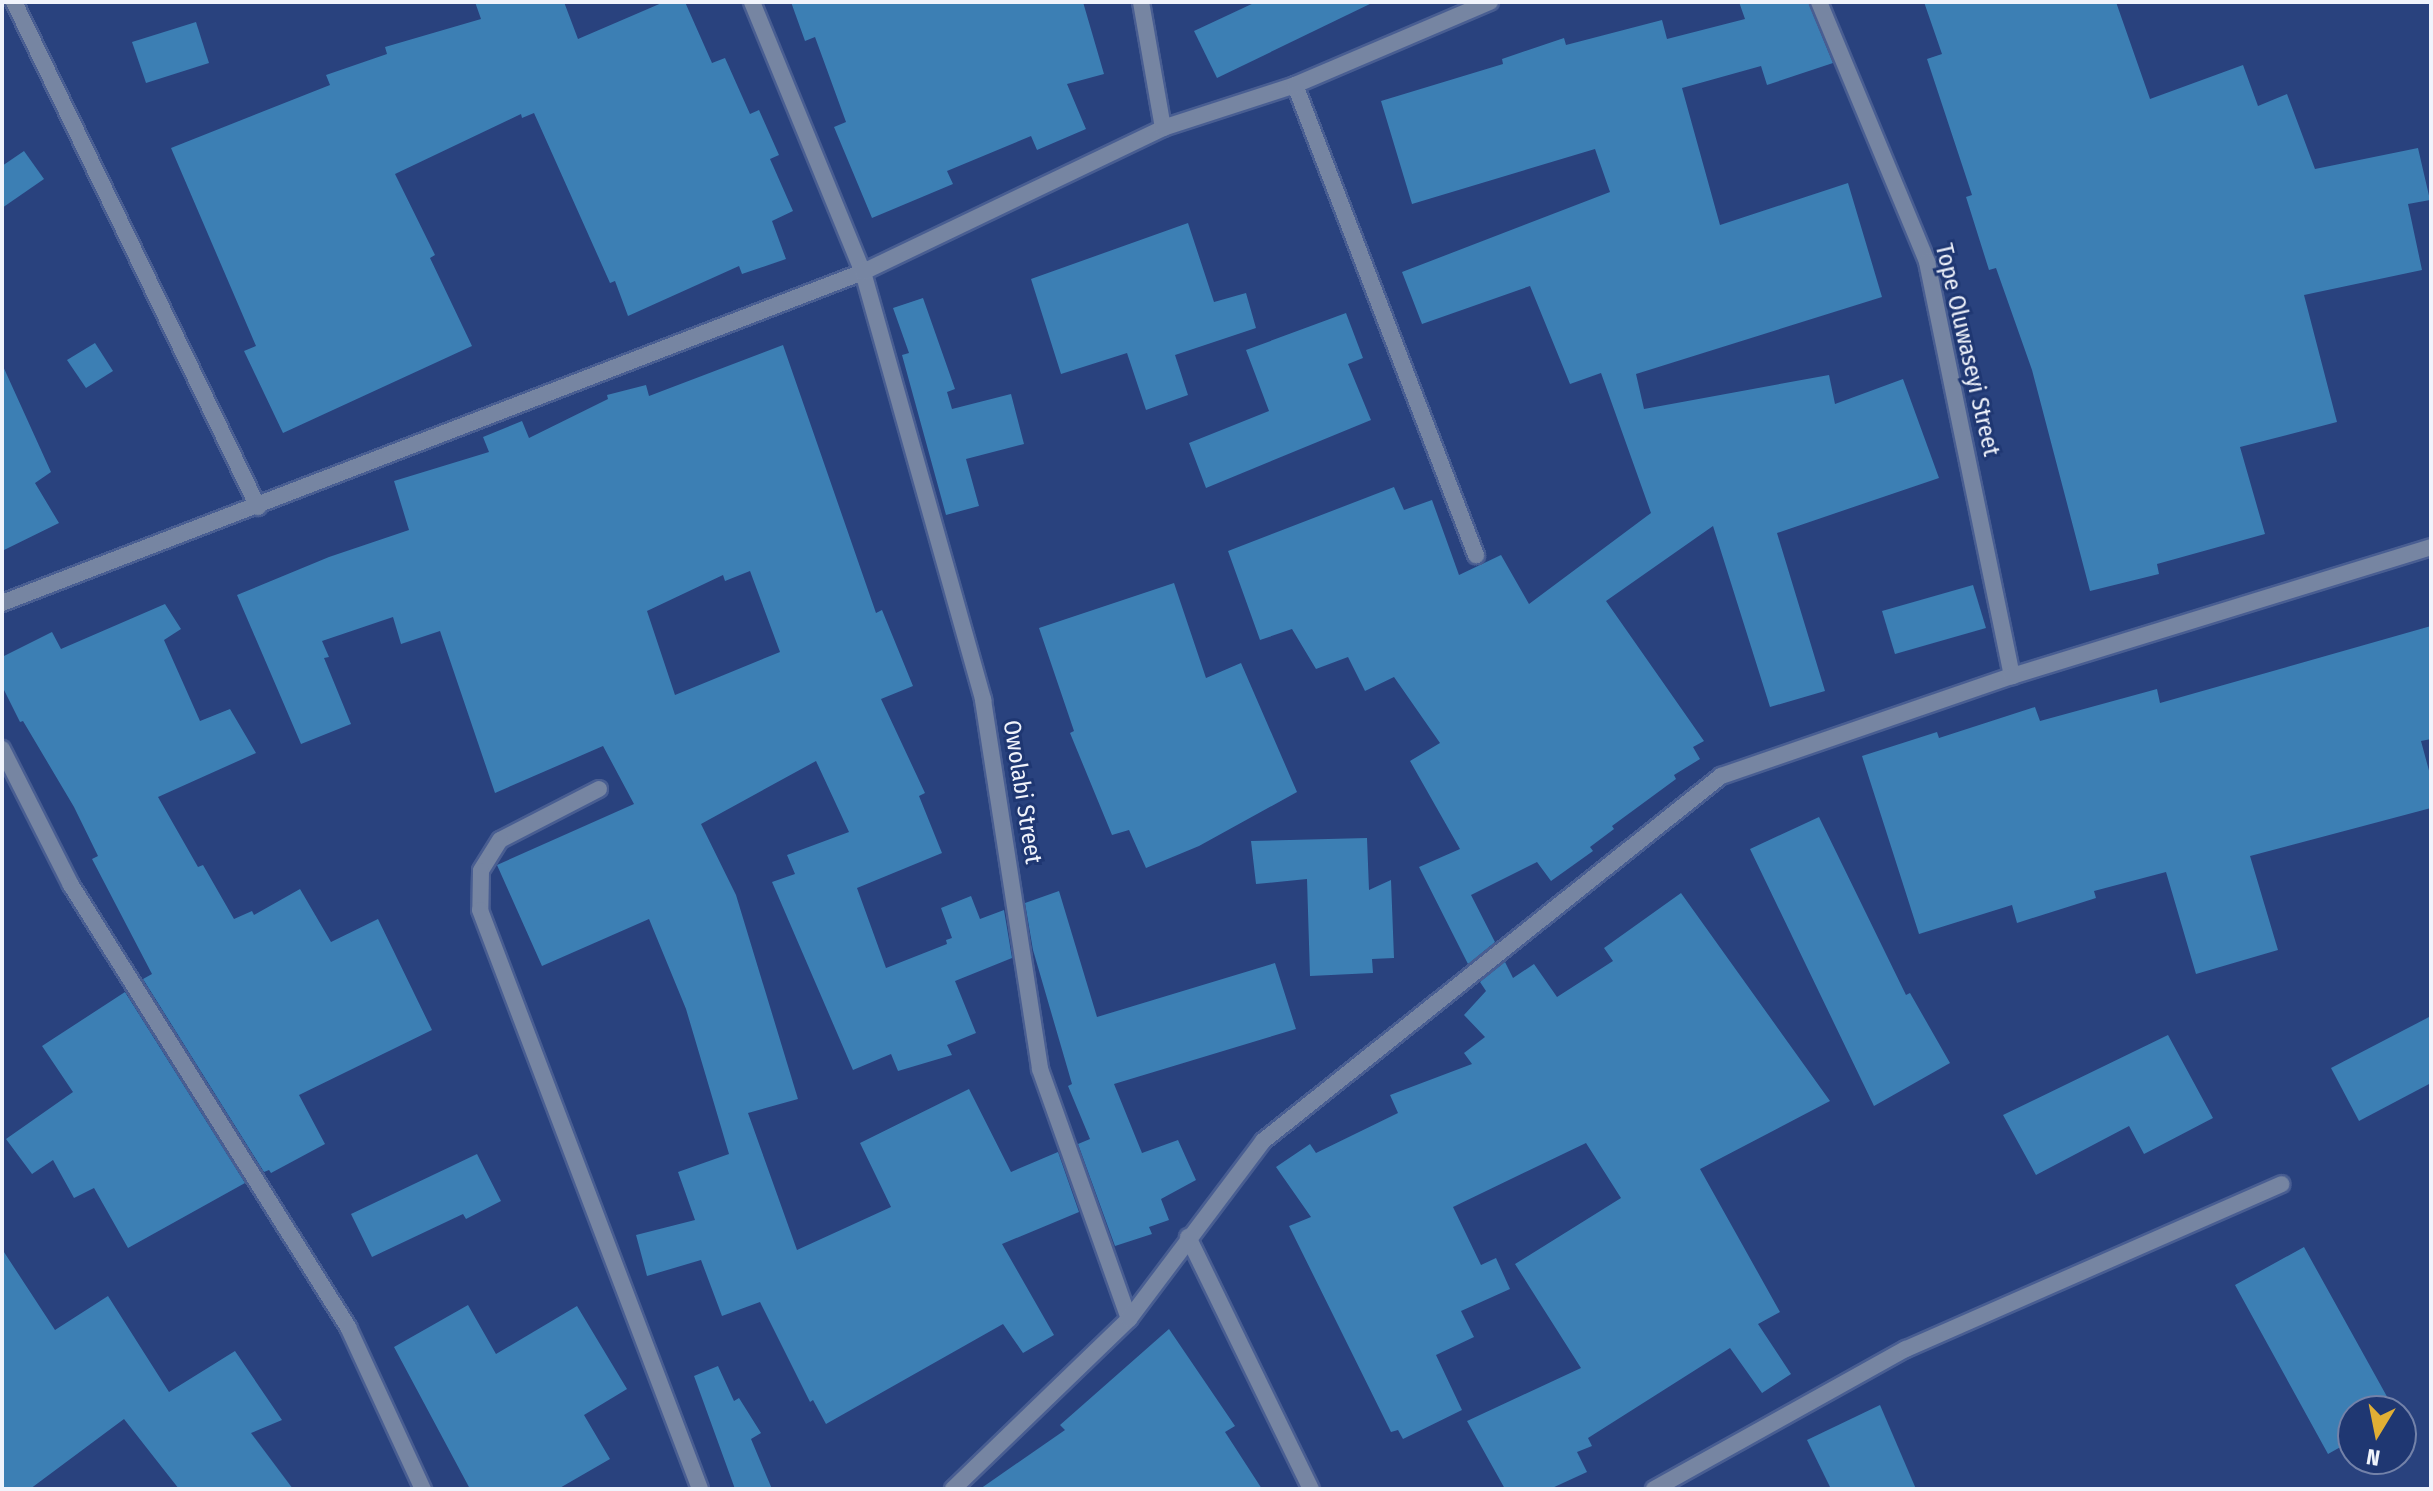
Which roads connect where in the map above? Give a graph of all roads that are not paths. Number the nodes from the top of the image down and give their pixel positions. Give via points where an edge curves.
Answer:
1 (14, 2) edge
2 (752, 2) edge
3 (1141, 2) edge
4 (1490, 2) edge
5 (1819, 2) edge
6 (1295, 85) junction
7 (1163, 128) junction
8 (863, 272) junction
9 (258, 507) junction
10 (2431, 547) edge
11 (1476, 555) dead end
12 (2, 603) edge
13 (2012, 676) junction
14 (2, 749) edge
15 (599, 789) dead end
16 (2281, 1184) dead end
17 (1188, 1237) junction
18 (1129, 1319) junction
19 (423, 1489) edge
20 (700, 1489) edge
21 (953, 1489) edge
22 (1311, 1489) edge
23 (1654, 1489) edge

1 - 9 street
2 - 8 street, Owolabi Street
3 - 7 street
4 - 6 street
5 - 13 street, Tope Oluwaseyi Street via 1927,262
6 - 7 street
6 - 11 street
7 - 8 street
8 - 9 street
8 - 18 street, Owolabi Street via 983,700 1040,1069
9 - 12 street
10 - 13 street
13 - 17 street via 1721,776 1263,1141
14 - 19 street via 71,885 348,1327
15 - 20 street via 500,840 481,871 480,910
16 - 23 street via 1906,1349
17 - 18 street
17 - 22 street
18 - 21 street

